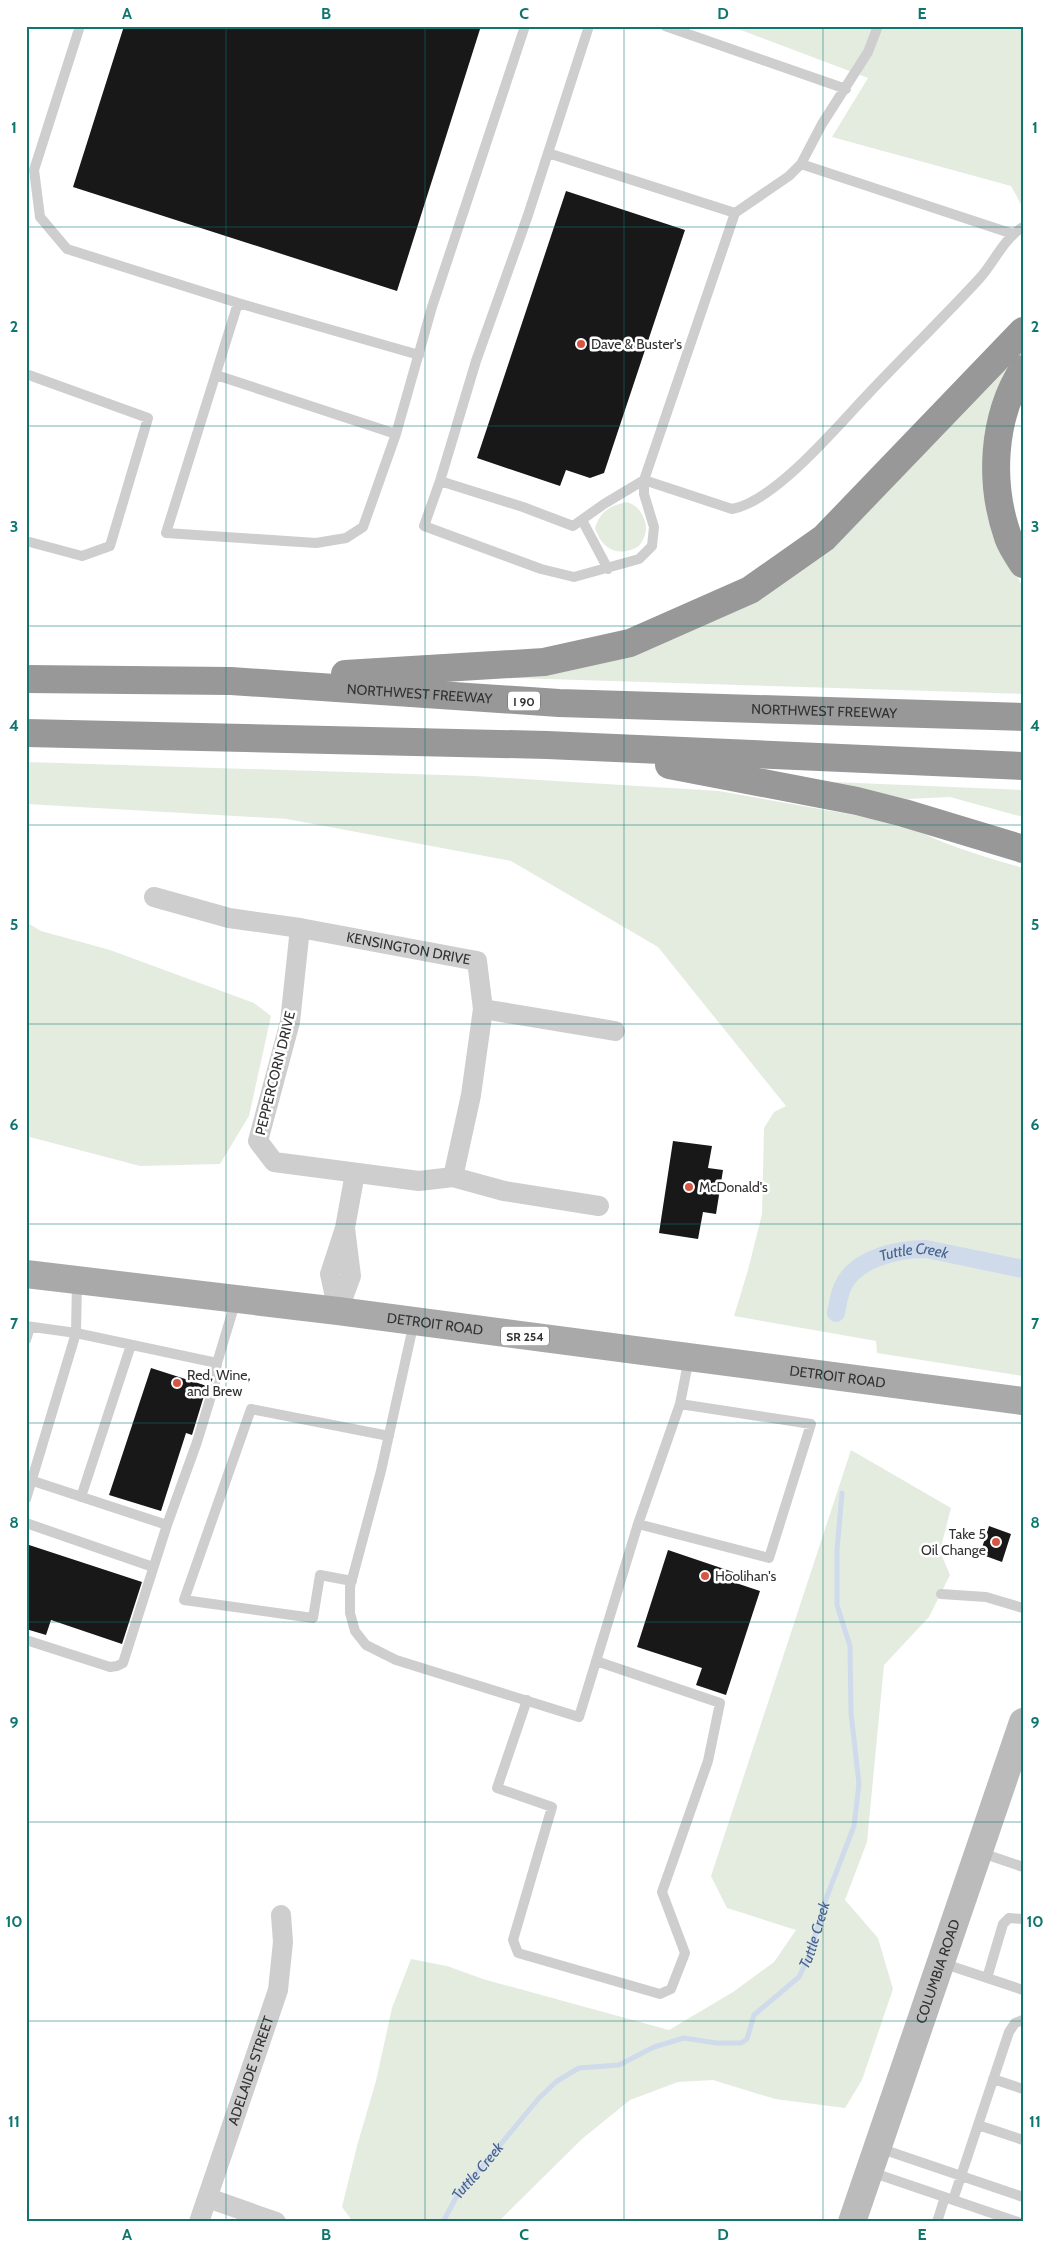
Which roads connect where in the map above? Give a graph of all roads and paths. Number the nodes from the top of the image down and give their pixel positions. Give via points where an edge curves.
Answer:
1 (80, 26) edge
2 (524, 26) edge
3 (589, 26) edge
4 (665, 26) edge
5 (878, 26) edge
6 (846, 89) junction
7 (548, 153) junction
8 (800, 164) junction
9 (735, 213) junction
10 (1023, 227) edge
11 (1013, 234) junction
12 (238, 303) junction
13 (1023, 331) edge
14 (419, 355) junction
15 (1023, 370) edge
16 (26, 374) edge
17 (216, 375) junction
18 (396, 434) junction
19 (644, 480) junction
20 (440, 481) junction
21 (582, 520) junction
22 (26, 541) edge
23 (1023, 564) edge
24 (608, 569) junction
25 (26, 679) edge
26 (231, 681) junction
27 (1023, 718) edge
28 (26, 733) edge
29 (547, 745) junction
30 (1023, 766) edge
31 (1023, 849) edge
32 (154, 897) dead end
33 (300, 928) junction
34 (483, 1010) junction
35 (615, 1031) dead end
36 (354, 1173) junction
37 (453, 1177) junction
38 (599, 1206) dead end
39 (26, 1274) edge
40 (78, 1280) junction
41 (237, 1299) junction
42 (338, 1311) junction
43 (414, 1321) junction
44 (28, 1327) edge
45 (76, 1333) junction
46 (26, 1340) edge
47 (131, 1345) junction
48 (689, 1357) junction
49 (216, 1363) junction
50 (1023, 1401) edge
51 (680, 1404) junction
52 (389, 1436) junction
53 (29, 1480) edge
54 (81, 1497) junction
55 (26, 1498) edge
56 (26, 1523) edge
57 (638, 1524) junction
58 (167, 1525) junction
59 (153, 1567) junction
60 (352, 1581) junction
61 (941, 1594) dead end
62 (1023, 1608) edge
63 (26, 1640) edge
64 (596, 1661) junction
65 (527, 1700) junction
66 (1023, 1722) edge
67 (978, 1852) junction
68 (1022, 1866) edge
69 (281, 1914) dead end
70 (1023, 1918) edge
71 (941, 1962) junction
72 (987, 1978) junction
73 (1023, 1990) edge
74 (1023, 2020) edge
75 (993, 2079) junction
76 (1023, 2089) edge
77 (978, 2125) junction
78 (1023, 2140) edge
79 (874, 2160) junction
80 (962, 2176) junction
81 (1023, 2197) edge
82 (208, 2198) junction
83 (949, 2198) junction
84 (199, 2222) edge
85 (276, 2222) edge
86 (852, 2222) edge
87 (937, 2222) edge
88 (1018, 2222) edge

1 - 12 lane via 34,170 40,217 67,250
2 - 14 lane
3 - 7 lane
4 - 6 lane
5 - 6 lane via 868,52
6 - 8 lane
7 - 9 lane
7 - 20 lane via 476,361
8 - 9 lane via 789,176
8 - 11 lane
9 - 19 lane
10 - 11 lane
11 - 19 lane via 981,277 942,318 820,444 756,500 732,509
12 - 14 lane
12 - 17 lane
13 - 26 highway via 824,538 750,590 630,642 544,662
14 - 18 lane
15 - 23 highway via 1014,383 1001,422 995,462 999,504 1008,538
16 - 22 lane via 148,418 110,546 82,556
17 - 18 lane
17 - 18 lane via 166,533 316,543 346,538 363,527
19 - 21 lane
19 - 24 lane via 644,494 654,527 652,546 639,559
20 - 21 lane via 574,526
20 - 24 lane via 424,526 541,569 574,577
21 - 24 lane
25 - 26 highway, NORTHWEST FREEWAY / I 90
26 - 27 highway, NORTHWEST FREEWAY / I 90 via 559,703
28 - 29 highway
29 - 30 highway
29 - 31 highway via 716,772 857,801
32 - 33 street, KENSINGTON DRIVE via 229,918
33 - 34 street, KENSINGTON DRIVE via 477,962
33 - 36 street, PEPPERCORN DRIVE via 290,1022 258,1141 274,1162
34 - 35 street
34 - 37 street, KENSINGTON DRIVE via 471,1095
36 - 37 street, PEPPERCORN DRIVE via 419,1181
36 - 42 street via 345,1228 330,1274
37 - 38 street, PEPPERCORN DRIVE via 504,1191
39 - 40 main road, DETROIT ROAD / SR 254
40 - 41 main road, DETROIT ROAD / SR 254
40 - 45 lane
41 - 42 main road, DETROIT ROAD / SR 254
41 - 49 lane
42 - 43 main road, DETROIT ROAD / SR 254
43 - 48 main road, DETROIT ROAD / SR 254
43 - 52 lane
44 - 45 lane
44 - 46 lane
45 - 47 lane
45 - 53 lane
47 - 49 lane
47 - 54 lane
48 - 50 main road, DETROIT ROAD / SR 254
48 - 51 lane
49 - 58 lane via 215,1383 200,1434
51 - 57 lane
51 - 57 lane via 811,1424 769,1558
52 - 60 lane
52 - 60 lane via 251,1409 184,1600 313,1618 320,1574
53 - 54 lane
53 - 55 lane
54 - 58 lane
56 - 59 lane
57 - 64 lane
58 - 59 lane
59 - 63 lane via 123,1663 118,1666 110,1667
60 - 65 lane via 350,1613 355,1631 366,1645 396,1660
61 - 62 lane via 986,1597
64 - 65 lane via 578,1717
64 - 65 lane via 720,1703 708,1761 662,1892 685,1953 671,1989 660,1994 518,1953 513,1940 552,1807 497,1788
66 - 67 main road, COLUMBIA ROAD
67 - 68 lane
67 - 71 main road, COLUMBIA ROAD
69 - 82 street, ADELAIDE STREET via 283,1942 278,1990
70 - 72 lane via 1009,1918 1003,1924
71 - 72 lane
71 - 79 main road, COLUMBIA ROAD
72 - 73 lane
74 - 75 lane via 1015,2023 1008,2032
75 - 76 lane
75 - 77 lane
77 - 78 lane
77 - 80 lane
79 - 80 lane
79 - 83 lane
79 - 86 main road, COLUMBIA ROAD
80 - 81 lane
80 - 83 lane
82 - 84 street, ADELAIDE STREET
82 - 85 street
83 - 87 lane
83 - 88 lane

